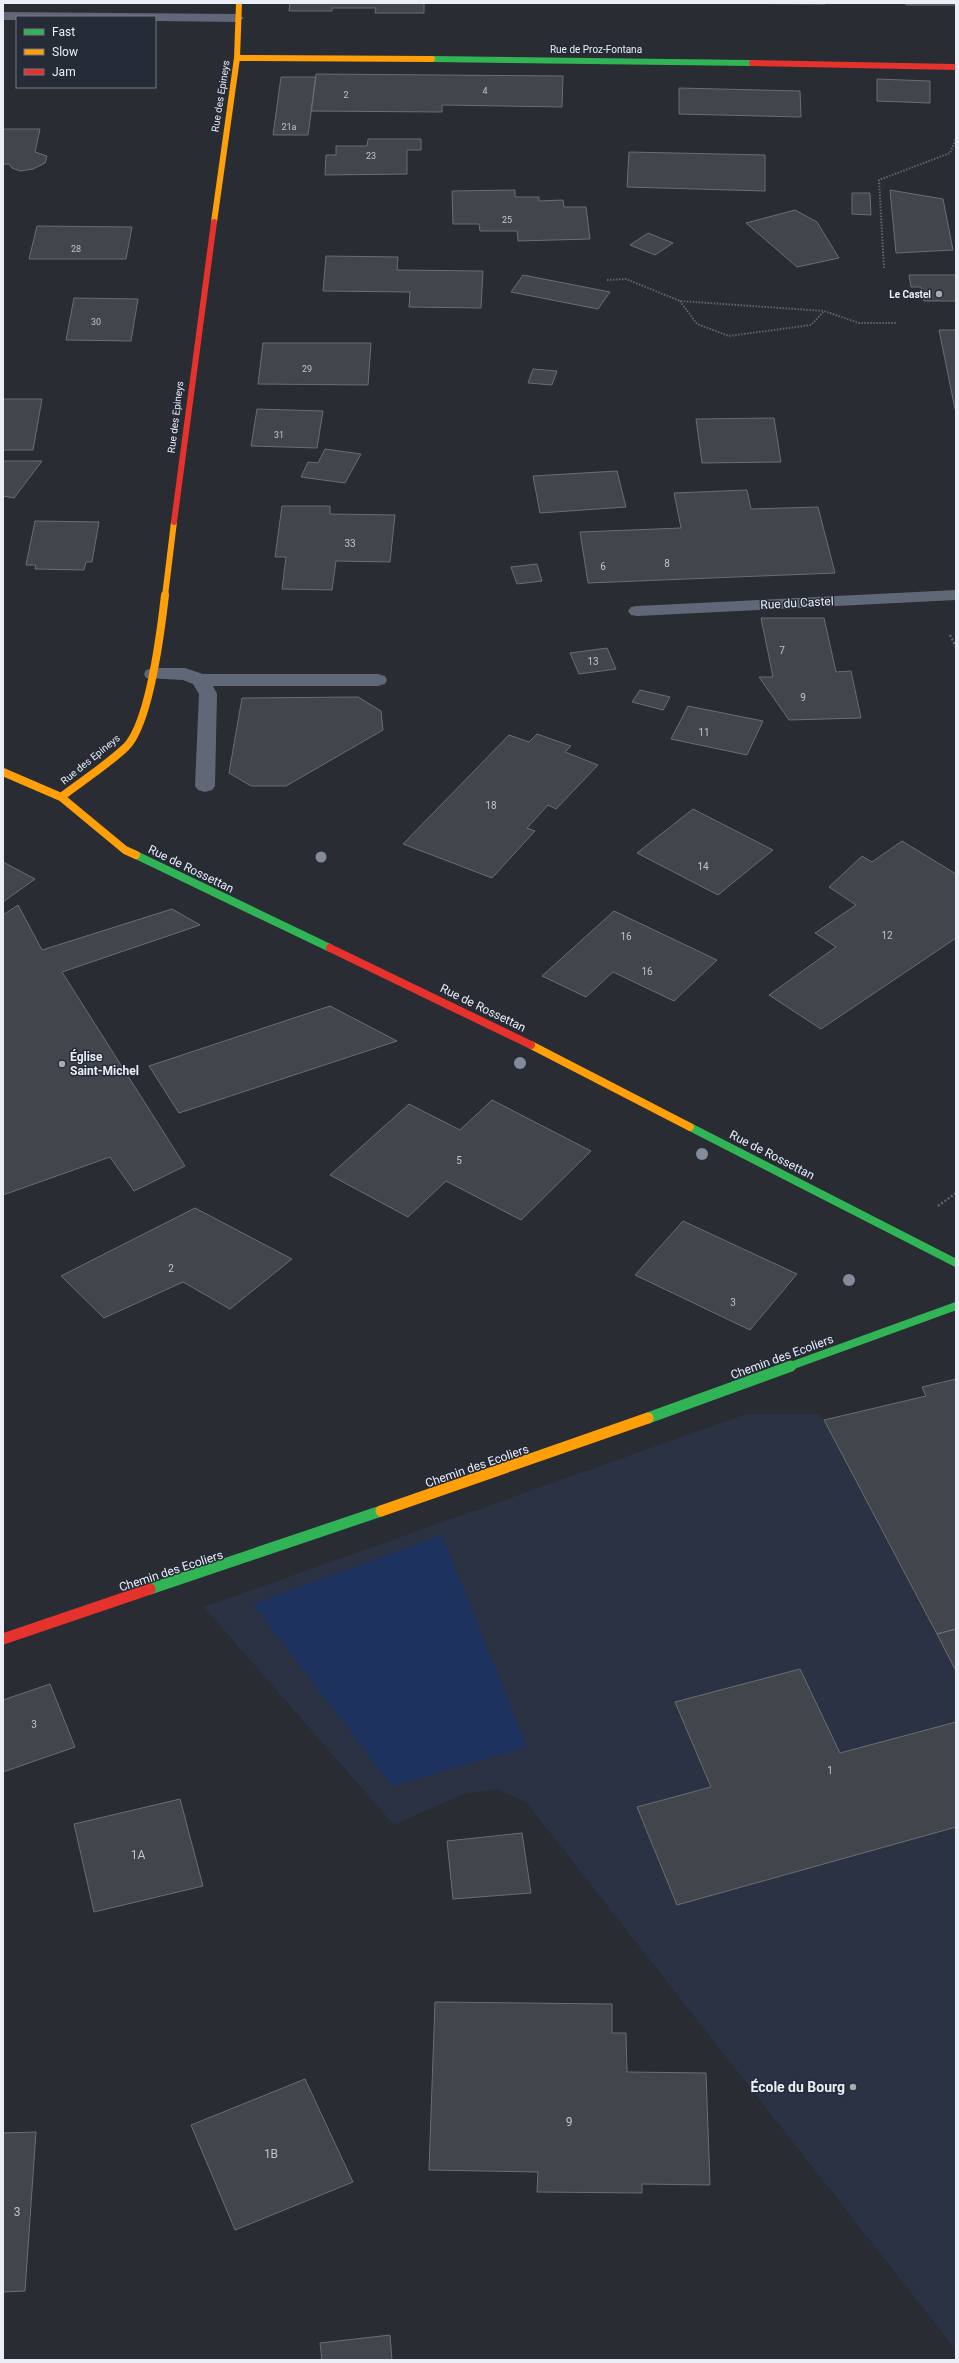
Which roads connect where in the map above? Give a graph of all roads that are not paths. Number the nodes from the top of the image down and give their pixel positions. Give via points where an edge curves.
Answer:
1 (239, 3) edge
2 (3, 16) edge
3 (16, 16) edge
4 (156, 17) edge
5 (237, 18) junction
6 (237, 58) junction
7 (956, 67) edge
8 (956, 595) edge
9 (637, 611) dead end
10 (153, 674) junction
11 (201, 680) junction
12 (378, 680) dead end
13 (3, 772) edge
14 (205, 786) dead end
15 (61, 797) junction
16 (956, 1264) edge
17 (956, 1306) edge
18 (3, 1639) edge

1 - 5 street, Rue des Epineys
2 - 3 street
4 - 5 street
5 - 6 street, Rue des Epineys
6 - 7 street, Rue de Proz-Fontana via 629,60
6 - 10 street, Rue des Epineys via 187,412 158,657
8 - 9 street, Rue du Castel
10 - 11 street via 186,674
10 - 15 street, Rue des Epineys via 139,725 127,746
11 - 12 street
11 - 14 street via 208,694
13 - 15 street, Rue de Rossettan
15 - 16 street, Rue de Rossettan via 125,850 472,1015
17 - 18 street, Chemin des Ecoliers via 545,1456

